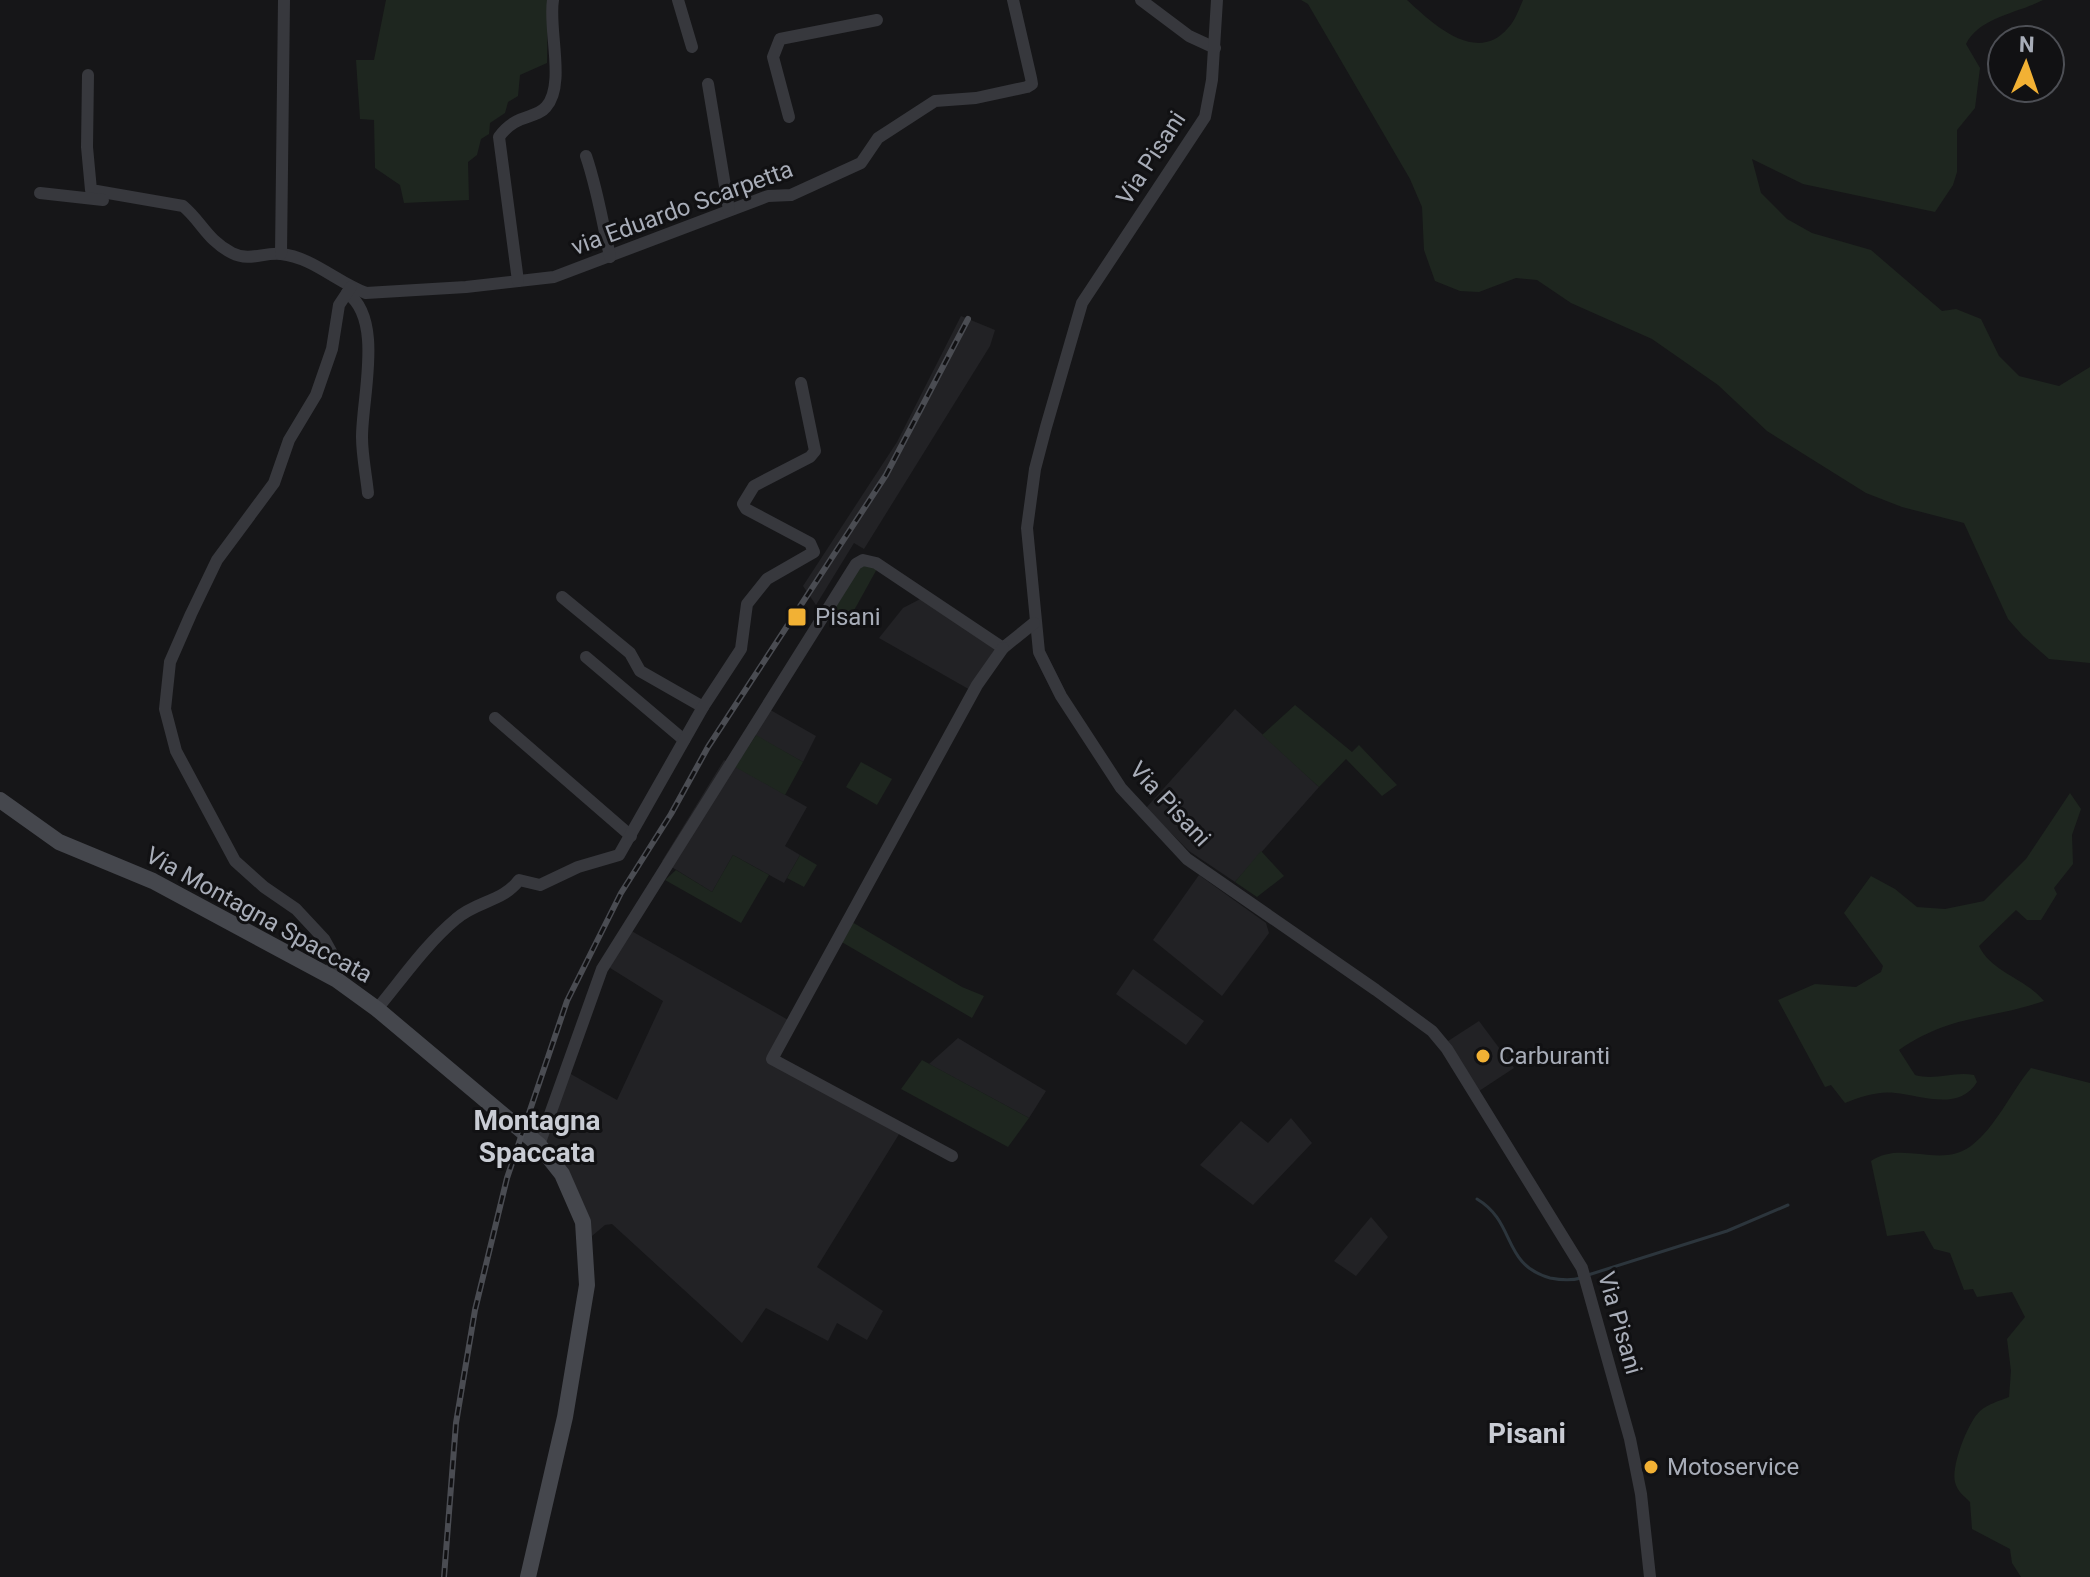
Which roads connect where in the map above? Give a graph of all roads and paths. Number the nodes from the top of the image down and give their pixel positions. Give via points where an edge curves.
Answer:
1 (284, 0) edge
2 (553, 0) edge
3 (678, 0) edge
4 (1013, 0) edge
5 (1141, 0) edge
6 (1217, 0) edge
7 (877, 20) dead end
8 (692, 47) dead end
9 (1215, 48) junction
10 (88, 75) dead end
11 (708, 84) dead end
12 (789, 117) dead end
13 (586, 156) dead end
14 (40, 193) dead end
15 (729, 210) junction
16 (193, 217) junction
17 (281, 254) junction
18 (610, 257) junction
19 (518, 281) junction
20 (349, 290) junction
21 (801, 383) dead end
22 (368, 493) dead end
23 (562, 597) dead end
24 (1034, 623) junction
25 (1003, 648) junction
26 (586, 657) dead end
27 (703, 707) junction
28 (495, 718) dead end
29 (684, 740) junction
30 (0, 800) edge
31 (631, 836) junction
32 (329, 976) junction
33 (377, 1009) junction
34 (539, 1145) junction
35 (952, 1156) dead end
36 (528, 1577) edge
37 (1650, 1577) edge

1 - 17 street
2 - 19 street via 556,70 550,103 545,110 518,118 499,137
3 - 8 street
4 - 15 street, via Eduardo Scarpetta via 1032,84 976,98 935,101 878,138 861,163 791,195 768,196
5 - 9 street via 1189,36
6 - 9 street, Via Pisani
7 - 12 street via 780,39 773,57
9 - 24 street, Via Pisani via 1205,117 1082,303 1035,469 1027,528
10 - 16 street, via Eduardo Scarpetta via 91,190 183,206
11 - 15 street
13 - 18 street
14 - 16 street
15 - 18 street, via Eduardo Scarpetta
16 - 17 street, via Eduardo Scarpetta via 200,229 233,253
17 - 20 street, via Eduardo Scarpetta via 338,277
18 - 19 street, via Eduardo Scarpetta via 554,277
19 - 20 street, via Eduardo Scarpetta via 402,292
20 - 22 street via 366,323 362,440
20 - 32 street via 337,313 320,385 289,440 274,483 217,560 191,614 170,662 165,709 176,751 235,861 296,909 324,939 335,959
21 - 27 street via 815,451 754,486 743,504 810,543 814,552 767,579 747,604 741,649
23 - 27 street via 630,653 640,671
24 - 25 street
24 - 37 street, Via Pisani via 1039,652 1061,696 1121,788 1150,822 1187,859 1432,1031 1447,1049 1584,1274 1634,1459
25 - 34 street via 876,563 856,564 602,969
25 - 35 street via 977,685 772,1059
26 - 29 street
27 - 29 street
28 - 31 street
29 - 31 street
30 - 32 main road, Via Montagna Spaccata via 59,842 153,881
31 - 33 street via 619,855 540,885 519,880 497,899 466,911
32 - 33 main road, Via Montagna Spaccata
33 - 34 main road, Via Montagna Spaccata
34 - 36 main road, Via Montagna Spaccata via 562,1174 580,1212 587,1285 565,1417

